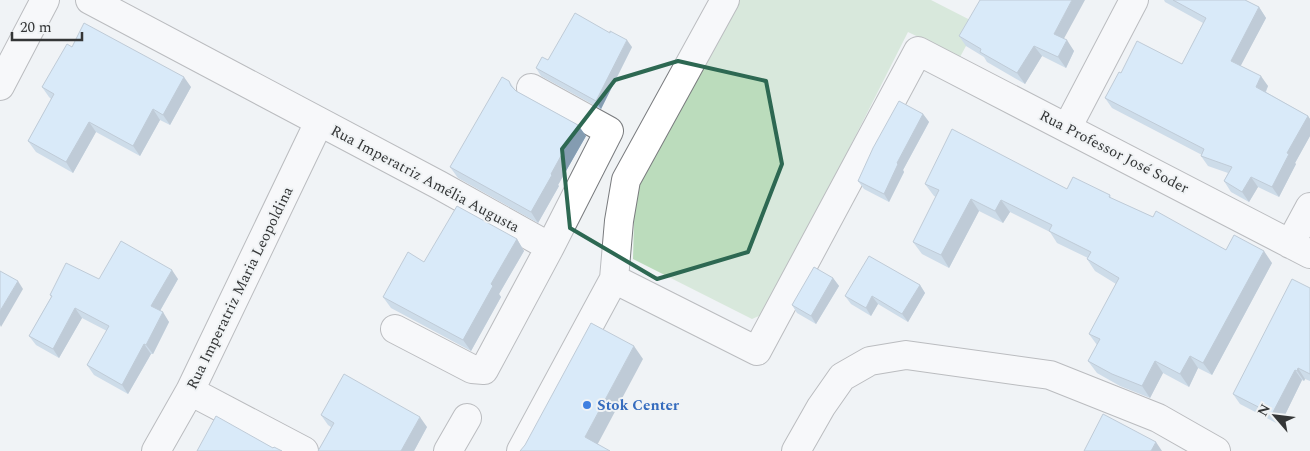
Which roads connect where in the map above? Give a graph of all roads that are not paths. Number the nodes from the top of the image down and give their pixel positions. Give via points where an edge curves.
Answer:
1 (45, 0) edge
2 (90, 0) edge
3 (725, 0) edge
4 (1134, 0) edge
5 (0, 86) edge
6 (531, 88) dead end
7 (319, 122) junction
8 (1067, 128) junction
9 (1310, 207) edge
10 (550, 247) junction
11 (1300, 249) edge
12 (614, 279) junction
13 (395, 329) dead end
14 (190, 391) junction
15 (467, 418) dead end
16 (156, 451) edge
17 (304, 451) edge
18 (448, 451) edge
19 (521, 451) edge
20 (796, 451) edge
21 (1216, 451) edge

1 - 5 street
2 - 7 street, Rua Imperatriz Amélia Augusta
3 - 12 street via 626,180
4 - 8 street
6 - 10 street via 609,131
7 - 10 street, Rua Imperatriz Amélia Augusta
7 - 14 street, Rua Imperatriz Maria Leopoldina
8 - 11 street, Rua Professor José Soder
8 - 12 street, Rua Professor José Soder via 918,51 757,351
9 - 11 street
10 - 13 street via 484,370 472,369
12 - 19 street
14 - 16 street, Rua Imperatriz Maria Leopoldina
14 - 17 street
15 - 18 street
20 - 21 street via 842,377 870,361 906,355 1050,376 1158,418

